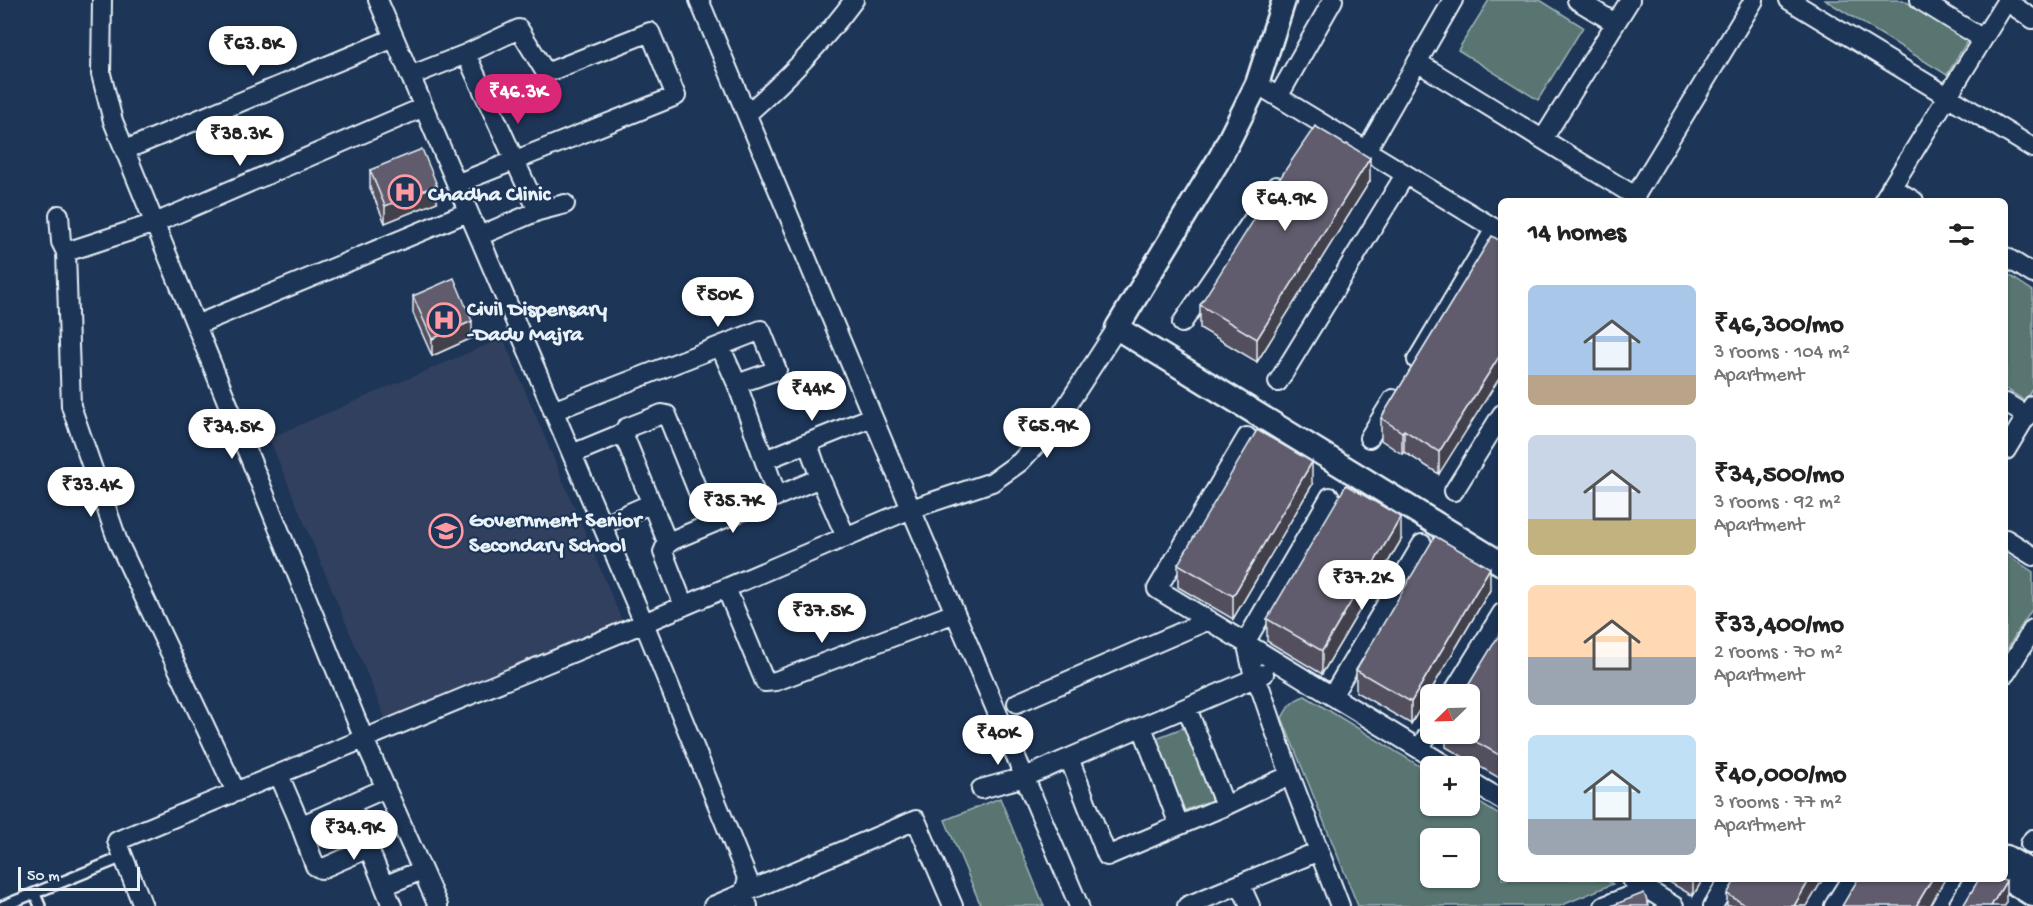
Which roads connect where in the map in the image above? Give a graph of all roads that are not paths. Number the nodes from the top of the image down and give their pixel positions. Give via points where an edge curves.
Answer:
1 (102, 0) edge
2 (378, 0) edge
3 (699, 0) edge
4 (854, 0) edge
5 (1284, 0) edge
6 (1333, 0) edge
7 (1453, 0) edge
8 (1577, 0) edge
9 (1630, 0) edge
10 (1754, 0) edge
11 (1789, 0) edge
12 (1920, 0) edge
13 (2006, 1) edge
14 (2033, 19) edge
15 (1615, 23) junction
16 (394, 38) junction
17 (1983, 39) junction
18 (466, 54) junction
19 (1417, 62) junction
20 (410, 76) junction
21 (1257, 84) junction
22 (1947, 96) junction
23 (1278, 97) junction
24 (424, 107) junction
25 (747, 114) junction
26 (1543, 139) junction
27 (2033, 148) edge
28 (125, 150) junction
29 (1366, 151) junction
30 (515, 161) junction
31 (1286, 170) edge
32 (1406, 175) junction
33 (456, 184) junction
34 (1887, 194) edge
35 (1633, 198) edge
36 (1902, 198) edge
37 (565, 204) dead end
38 (538, 211) junction
39 (468, 212) junction
40 (59, 215) dead end
41 (155, 223) junction
42 (1498, 231) edge
43 (479, 236) junction
44 (66, 252) junction
45 (2008, 258) edge
46 (2033, 274) edge
47 (1182, 323) dead end
48 (196, 326) junction
49 (1117, 328) junction
50 (720, 346) junction
51 (1278, 382) dead end
52 (737, 384) junction
53 (2008, 404) edge
54 (553, 411) junction
55 (2030, 411) edge
56 (872, 417) junction
57 (1498, 420) edge
58 (623, 433) junction
59 (1247, 437) dead end
60 (1369, 438) dead end
61 (808, 444) junction
62 (2008, 447) edge
63 (572, 454) junction
64 (765, 460) junction
65 (820, 478) junction
66 (1454, 490) dead end
67 (777, 496) junction
68 (1330, 497) dead end
69 (652, 503) junction
70 (911, 509) junction
71 (711, 524) junction
72 (602, 525) junction
73 (846, 537) junction
74 (2008, 540) edge
75 (668, 544) junction
76 (1422, 544) dead end
77 (2033, 556) edge
78 (1498, 562) edge
79 (726, 588) junction
80 (684, 606) junction
81 (955, 613) junction
82 (1498, 619) edge
83 (1209, 621) junction
84 (644, 623) junction
85 (2033, 629) edge
86 (1246, 641) junction
87 (1282, 666) junction
88 (2008, 670) edge
89 (1254, 677) junction
90 (1458, 684) edge
91 (1332, 696) junction
92 (1017, 703) dead end
93 (1187, 708) junction
94 (1142, 727) junction
95 (364, 740) junction
96 (1422, 744) edge
97 (1419, 749) junction
98 (1431, 756) edge
99 (1069, 758) junction
100 (279, 774) junction
101 (1290, 775) junction
102 (1025, 777) junction
103 (1480, 787) edge
104 (386, 788) junction
105 (981, 789) dead end
106 (237, 792) junction
107 (1498, 798) edge
108 (351, 804) junction
109 (1225, 806) junction
110 (298, 819) junction
111 (1179, 825) junction
112 (369, 848) junction
113 (1319, 851) junction
114 (123, 857) junction
115 (2008, 858) edge
116 (422, 870) junction
117 (2033, 873) edge
118 (2008, 879) edge
119 (1727, 882) edge
120 (1849, 882) edge
121 (1240, 884) junction
122 (1638, 884) edge
123 (1971, 884) dead end
124 (384, 886) junction
125 (34, 894) junction
126 (2033, 895) edge
127 (746, 900) edge
128 (141, 905) edge
129 (949, 905) edge
130 (3, 906) edge
131 (40, 906) edge
132 (392, 906) edge
133 (438, 906) edge
134 (713, 906) edge
135 (1079, 906) edge
136 (1187, 906) edge
137 (1250, 906) edge
138 (1340, 906) edge
139 (1604, 906) edge
140 (1674, 906) edge
141 (1713, 906) edge
142 (1834, 906) edge
143 (1958, 906) edge

1 - 28 street via 101,74
2 - 16 street
3 - 25 street
4 - 25 street via 832,30
5 - 21 street
6 - 23 street
7 - 19 street
8 - 15 street
9 - 15 street
10 - 35 street
11 - 22 street
12 - 17 street
13 - 14 street
13 - 17 street
15 - 26 street
16 - 20 street
16 - 28 street
17 - 22 street
18 - 20 street
18 - 30 street
18 - 30 street via 519,29 546,73 650,32 676,96
19 - 26 street
19 - 29 street
20 - 24 street
21 - 23 street
21 - 49 street via 1221,156
22 - 27 street
22 - 34 street
23 - 29 street via 1316,127
24 - 33 street
24 - 41 street
25 - 56 street
26 - 35 street
28 - 41 street
29 - 32 street
30 - 33 street
30 - 38 street
31 - 47 street
32 - 42 street
32 - 51 street
33 - 39 street
34 - 36 street
37 - 38 street
38 - 43 street
39 - 43 street
39 - 48 street
40 - 44 street via 61,242
41 - 44 street
41 - 48 street
42 - 60 street
43 - 54 street
44 - 106 street via 71,406 118,542
45 - 46 street
48 - 95 street
49 - 70 street via 1055,424 1020,462 992,482
49 - 78 street
50 - 52 street
50 - 52 street via 761,330 777,370
50 - 54 street
52 - 64 street
53 - 55 street
54 - 63 street
55 - 62 street
56 - 61 street
56 - 70 street
57 - 66 street
58 - 63 street
58 - 69 street
58 - 71 street via 626,428 667,415
59 - 83 street via 1158,589
61 - 64 street
61 - 65 street
63 - 72 street
64 - 67 street
65 - 67 street
65 - 73 street
67 - 71 street
68 - 86 street
69 - 72 street
69 - 75 street
70 - 73 street
70 - 81 street
71 - 75 street
72 - 84 street
73 - 79 street
74 - 77 street
75 - 80 street via 663,552
76 - 91 street
79 - 80 street
79 - 81 street via 765,682
80 - 84 street
81 - 102 street
82 - 90 street
83 - 86 street
83 - 92 street
84 - 95 street
84 - 127 street via 748,880
85 - 88 street
86 - 87 street
86 - 89 street
87 - 89 street
87 - 91 street
89 - 93 street
89 - 101 street
91 - 97 street
93 - 94 street
93 - 109 street
94 - 99 street
94 - 111 street
95 - 100 street
95 - 104 street
96 - 97 street
97 - 98 street
99 - 102 street
99 - 111 street via 1107,856
100 - 106 street
100 - 110 street
101 - 109 street
101 - 113 street
102 - 105 street
102 - 135 street
103 - 107 street
104 - 108 street
104 - 116 street
106 - 114 street via 117,841
108 - 110 street via 309,822
108 - 112 street
109 - 111 street
110 - 112 street via 315,866 321,868
112 - 124 street
113 - 121 street
113 - 138 street
114 - 125 lane
114 - 128 street
115 - 117 street
116 - 124 street
116 - 133 street
118 - 126 street
119 - 141 street
120 - 142 street
121 - 136 street
121 - 137 street
122 - 139 street
122 - 140 street
123 - 143 street
124 - 132 street
125 - 130 lane
125 - 131 lane
127 - 129 street via 916,820
127 - 134 street

